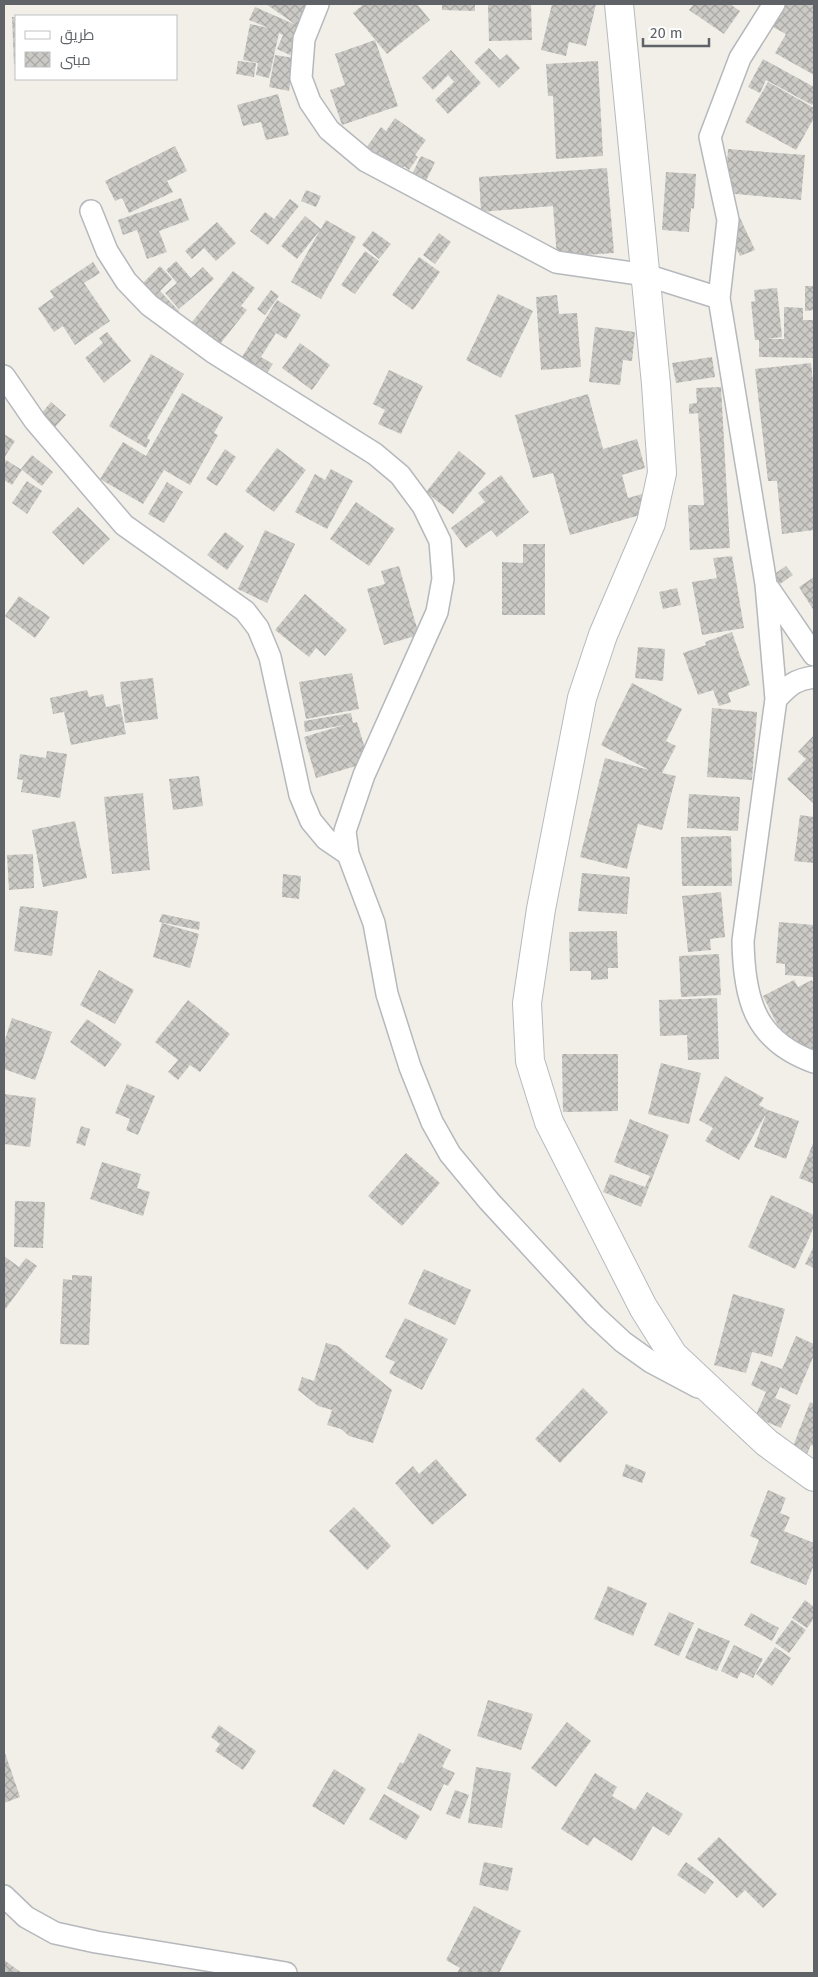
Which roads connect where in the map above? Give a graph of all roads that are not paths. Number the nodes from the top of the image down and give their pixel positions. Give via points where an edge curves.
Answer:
1 (318, 4) edge
2 (619, 4) edge
3 (774, 4) edge
4 (91, 211) dead end
5 (646, 275) junction
6 (719, 298) junction
7 (4, 376) edge
8 (766, 584) junction
9 (814, 655) edge
10 (814, 677) edge
11 (776, 699) junction
12 (348, 854) junction
13 (814, 1062) edge
14 (716, 1397) junction
15 (814, 1477) edge
16 (4, 1896) edge
17 (286, 1973) edge

1 - 5 street via 304,39 301,78 310,102 329,130 366,161 556,262
2 - 5 main road
3 - 6 street via 740,58 710,137 728,220
4 - 12 street via 107,251 126,281 150,305 213,352 374,454 400,476 423,506 440,541 443,578 437,612 364,775 345,831
5 - 6 street
5 - 14 main road via 662,473 651,523 603,635 582,698 541,908 527,1003 530,1061 549,1122 642,1307 673,1355
6 - 8 street
7 - 12 street via 35,421 124,525 245,611 258,628 270,657 300,795 311,821 326,839
8 - 9 street
8 - 11 street
10 - 11 street via 791,684
11 - 13 street via 743,942 744,974 750,1000 761,1025 775,1041 795,1055
12 - 14 street via 374,923 387,994 410,1067 432,1122 450,1154 495,1208 622,1342 651,1362
14 - 15 main road via 767,1443
16 - 17 street via 26,1917 55,1933

